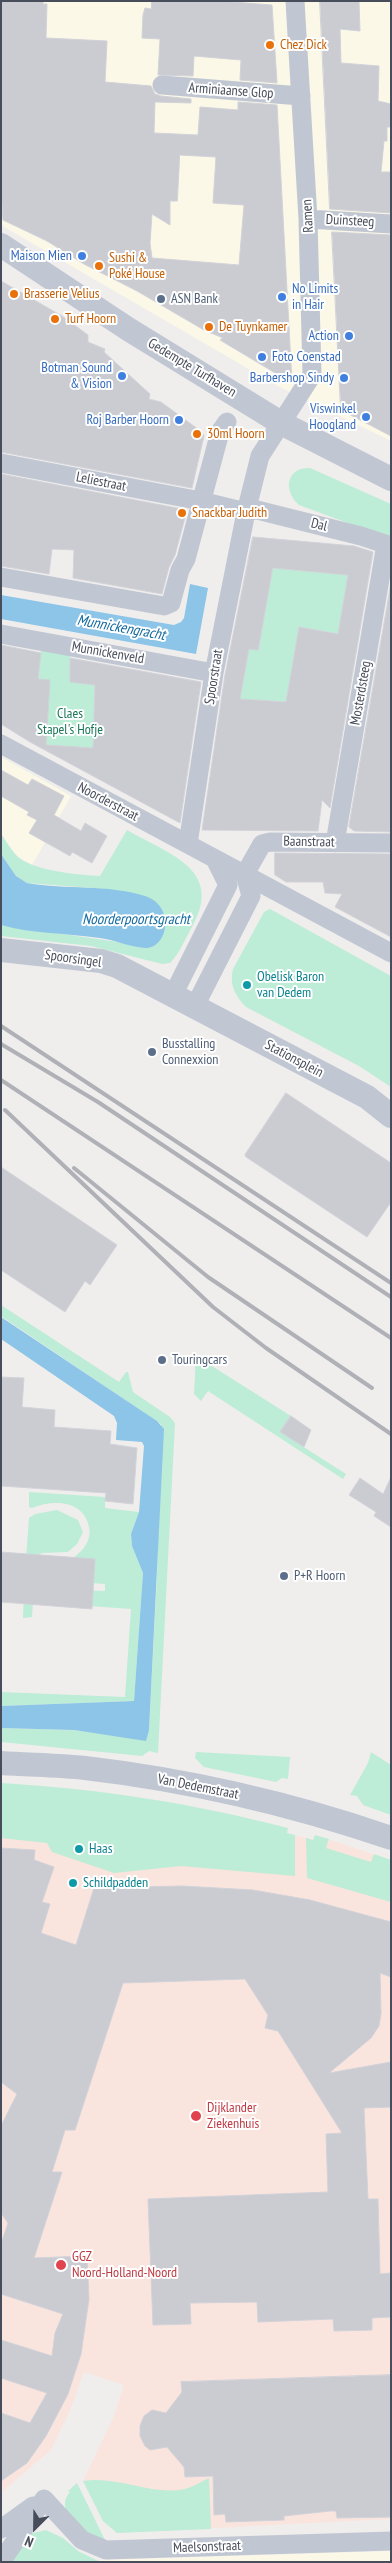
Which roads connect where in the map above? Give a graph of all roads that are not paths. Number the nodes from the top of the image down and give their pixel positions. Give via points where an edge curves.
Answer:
1 (295, 1) edge
2 (162, 85) dead end
3 (301, 96) junction
4 (308, 219) junction
5 (391, 224) edge
6 (1, 245) edge
7 (227, 422) dead end
8 (281, 422) junction
9 (1, 463) edge
10 (391, 479) edge
11 (201, 501) junction
12 (246, 512) junction
13 (388, 545) edge
14 (1, 577) edge
15 (1, 634) edge
16 (214, 673) junction
17 (1, 744) edge
18 (335, 842) junction
19 (391, 843) edge
20 (188, 844) junction
21 (215, 859) junction
22 (245, 874) junction
23 (1, 950) edge
24 (391, 953) edge
25 (173, 995) junction
26 (195, 1006) junction
27 (391, 1116) edge
28 (1, 1763) edge
29 (391, 1838) edge
30 (44, 2499) junction
31 (1, 2529) edge
32 (391, 2541) edge
33 (1, 2562) edge

1 - 3 street, Ramen
2 - 3 street, Arminiaanse Glop
3 - 4 street, Ramen
4 - 5 street, Duinsteeg
4 - 8 street, Ramen via 312,375
6 - 8 street, Gedempte Turfhaven via 128,329
7 - 11 street via 220,432
8 - 10 street, Gedempte Turfhaven
8 - 12 street, Spoorstraat via 260,456
9 - 11 street, Leliestraat
11 - 12 street
11 - 14 street via 173,600 164,606
12 - 13 street, Dal via 257,510
12 - 16 street, Spoorstraat
13 - 18 street, Mosterdsteeg
15 - 16 street, Munnickenveld
16 - 20 street, Spoorstraat
17 - 20 street, Noorderstraat
18 - 19 street, Baanstraat
18 - 22 street, Baanstraat via 262,844
20 - 21 street, Noorderstraat
21 - 22 street, Noorderstraat
21 - 25 street via 228,885
22 - 24 street, Noorderstraat
22 - 26 street via 250,896
23 - 25 street, Spoorsingel via 101,961 118,966
25 - 26 street, Spoorsingel
26 - 27 street, Stationsplein via 367,1097
28 - 29 street, Van Dedemstraat via 83,1768 167,1781 292,1808
30 - 31 street
30 - 32 street, Maelsonstraat via 82,2540 106,2550
30 - 33 street

